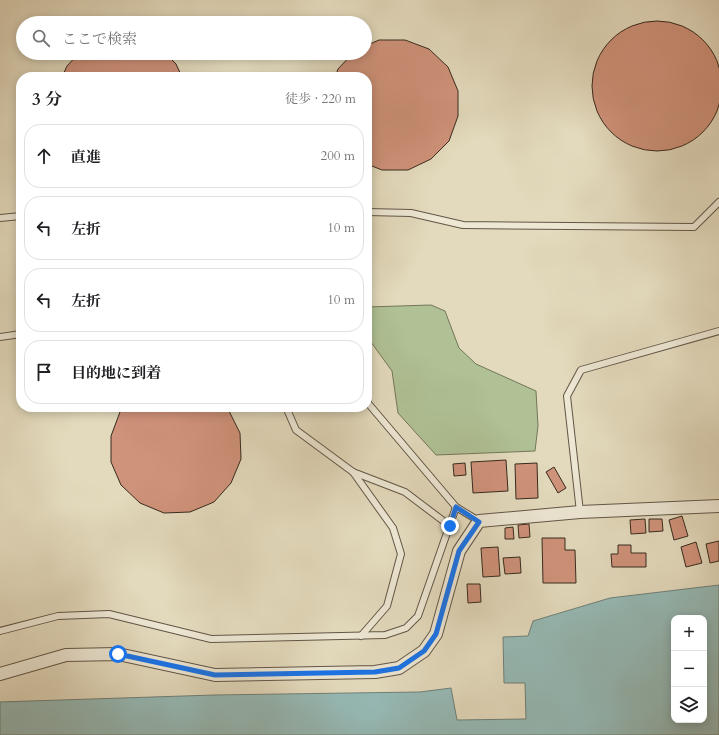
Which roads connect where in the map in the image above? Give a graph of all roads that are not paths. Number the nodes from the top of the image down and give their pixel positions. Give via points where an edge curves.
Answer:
1 (719, 202) edge
2 (372, 212) edge
3 (16, 216) edge
4 (0, 218) edge
5 (719, 330) edge
6 (16, 335) edge
7 (0, 337) edge
8 (372, 408) edge
9 (288, 412) edge
10 (353, 472) junction
11 (719, 506) edge
12 (456, 507) junction
13 (580, 512) junction
14 (479, 522) junction
15 (450, 526) junction
16 (0, 632) edge
17 (361, 636) junction
18 (0, 674) edge

1 - 2 lane via 694,227 463,225 410,213
3 - 4 lane
5 - 13 lane via 581,370 567,396
6 - 7 lane
8 - 12 lane
9 - 10 lane via 296,430
10 - 15 lane via 405,492
10 - 17 lane via 393,528 401,554 388,606
11 - 13 street
12 - 14 lane
12 - 15 lane
13 - 14 street
14 - 18 street via 459,551 436,634 424,651 399,668 375,672 215,675 118,654 66,655
15 - 17 lane via 418,616 406,628 385,635
16 - 17 lane via 58,616 109,614 211,639

